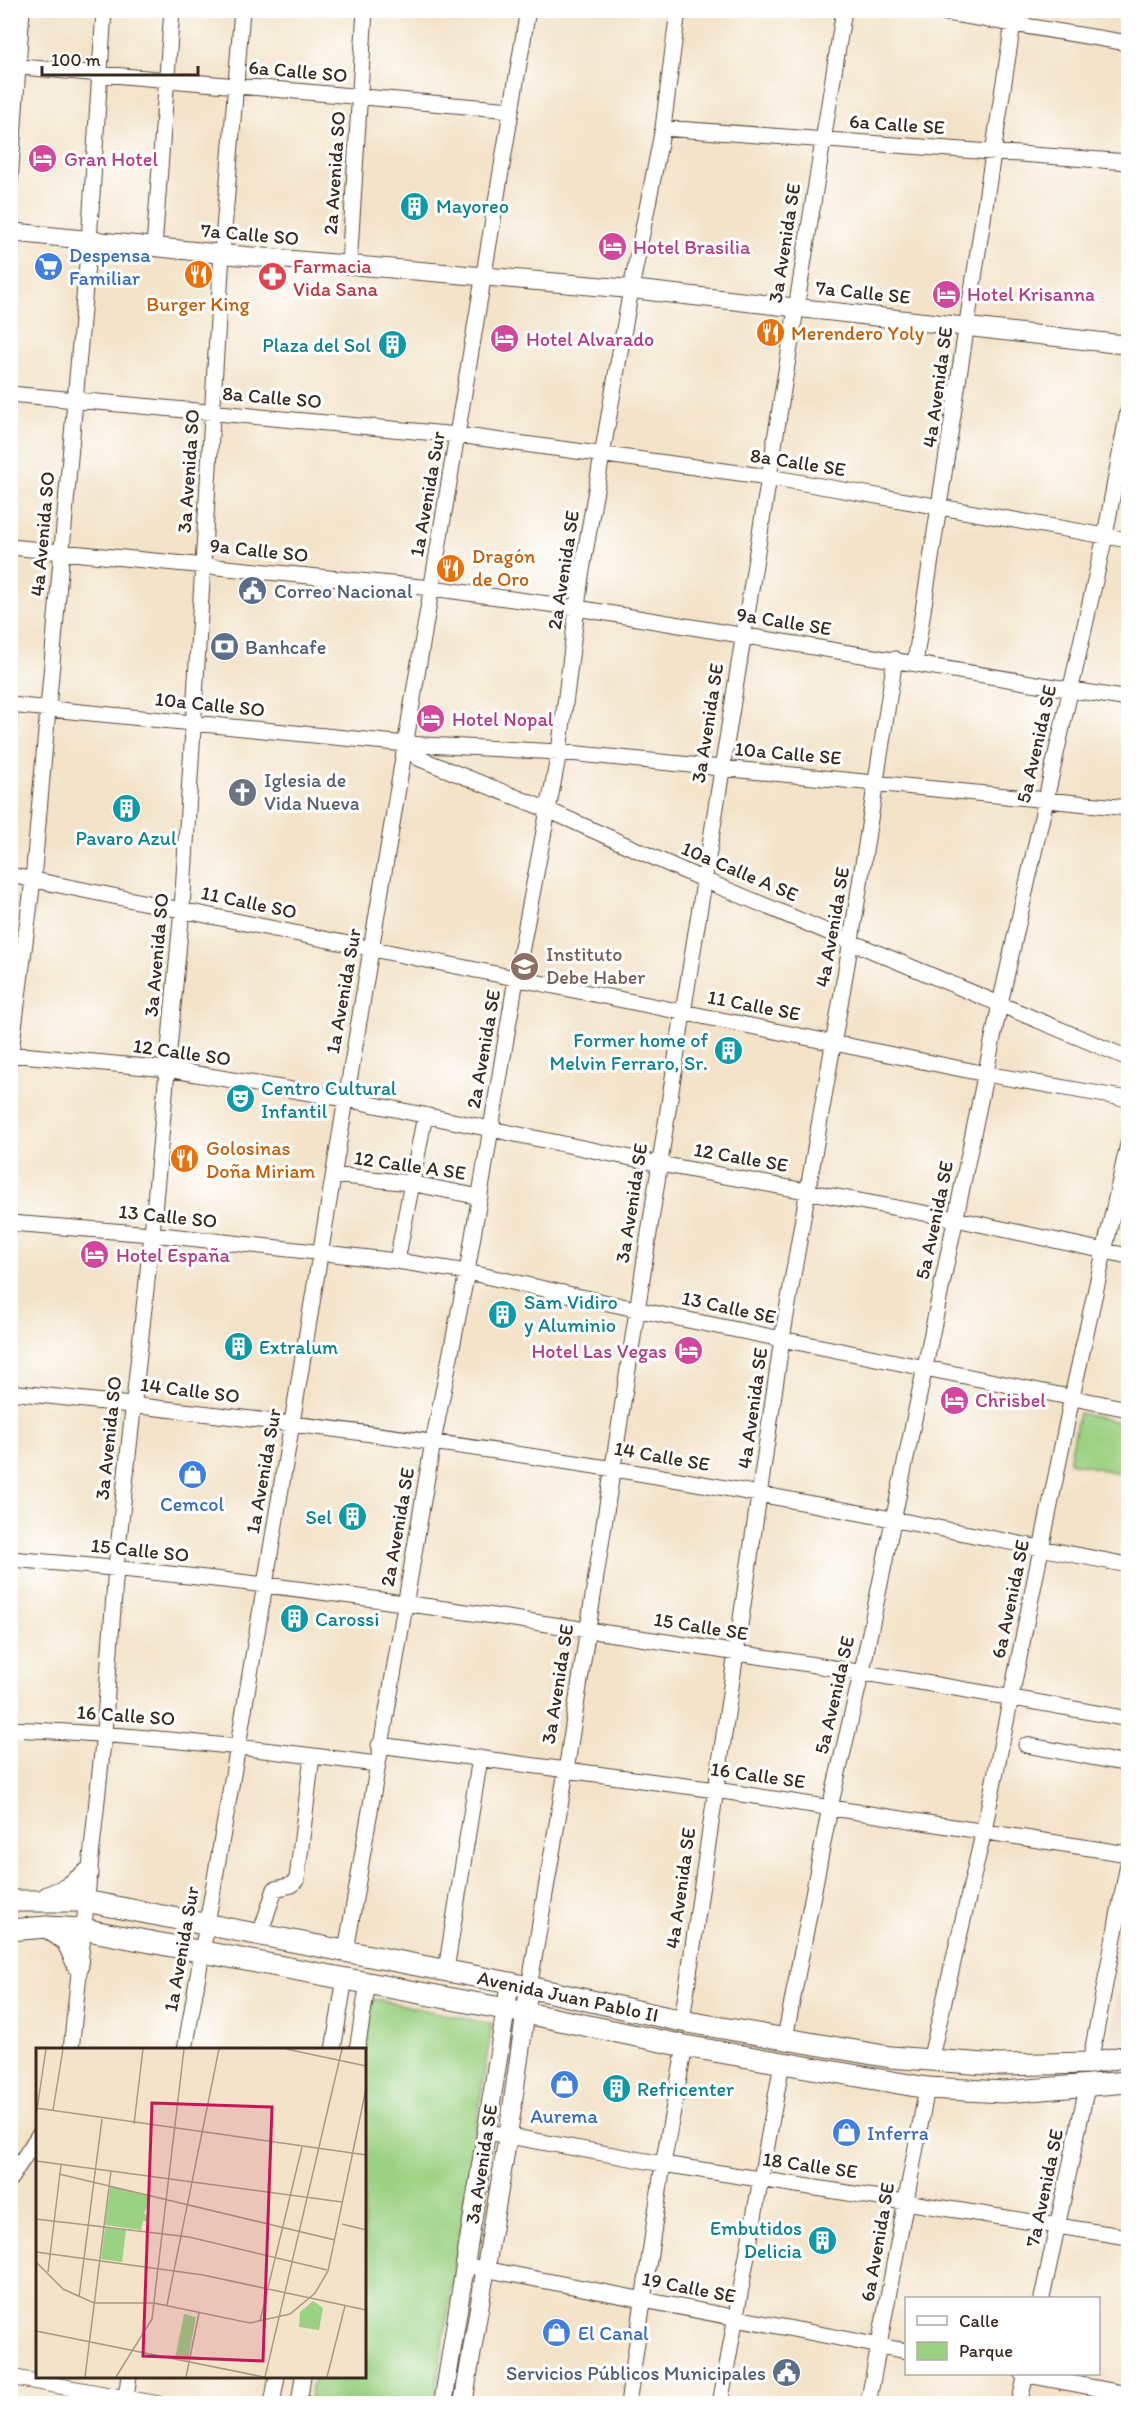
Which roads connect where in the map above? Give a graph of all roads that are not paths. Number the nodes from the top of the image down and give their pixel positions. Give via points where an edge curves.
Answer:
1 (22, 10) edge
2 (104, 10) edge
3 (172, 10) edge
4 (242, 10) edge
5 (365, 10) edge
6 (528, 10) edge
7 (678, 10) edge
8 (844, 10) edge
9 (929, 10) edge
10 (1014, 17) edge
11 (1128, 43) edge
12 (14, 66) edge
13 (100, 75) junction
14 (167, 81) junction
15 (236, 87) junction
16 (359, 98) junction
17 (511, 110) junction
18 (663, 128) junction
19 (824, 140) junction
20 (993, 153) junction
21 (1128, 162) edge
22 (10, 182) edge
23 (10, 232) edge
24 (88, 241) junction
25 (154, 247) junction
26 (222, 254) junction
27 (349, 266) junction
28 (485, 276) junction
29 (631, 289) junction
30 (796, 307) junction
31 (967, 326) junction
32 (1128, 345) edge
33 (10, 394) edge
34 (75, 400) junction
35 (1128, 411) edge
36 (213, 412) junction
37 (1126, 432) edge
38 (458, 435) junction
39 (604, 454) junction
40 (769, 477) junction
41 (940, 507) junction
42 (1105, 536) junction
43 (1128, 540) edge
44 (10, 547) edge
45 (62, 552) junction
46 (203, 566) junction
47 (432, 588) junction
48 (577, 608) junction
49 (744, 636) junction
50 (895, 659) junction
51 (915, 663) junction
52 (1071, 689) junction
53 (1128, 699) edge
54 (10, 705) edge
55 (48, 709) junction
56 (195, 723) junction
57 (406, 744) junction
58 (560, 752) junction
59 (722, 768) junction
60 (877, 783) junction
61 (1044, 802) junction
62 (1128, 808) edge
63 (548, 810) junction
64 (10, 875) edge
65 (33, 880) junction
66 (704, 880) junction
67 (182, 909) junction
68 (851, 941) junction
69 (372, 949) junction
70 (516, 979) junction
71 (1000, 1004) junction
72 (683, 1013) junction
73 (833, 1042) junction
74 (11, 1054) edge
75 (1128, 1058) edge
76 (10, 1059) edge
77 (167, 1069) junction
78 (986, 1074) junction
79 (346, 1100) junction
80 (1128, 1100) edge
81 (425, 1116) junction
82 (491, 1129) junction
83 (1128, 1144) edge
84 (660, 1164) junction
85 (334, 1175) junction
86 (410, 1183) junction
87 (806, 1189) junction
88 (480, 1197) junction
89 (956, 1219) junction
90 (10, 1223) edge
91 (152, 1234) junction
92 (1106, 1251) junction
93 (321, 1254) junction
94 (1128, 1256) edge
95 (397, 1261) junction
96 (467, 1272) junction
97 (637, 1309) junction
98 (782, 1339) junction
99 (926, 1366) junction
100 (10, 1392) edge
101 (1071, 1397) junction
102 (133, 1405) junction
103 (1128, 1409) edge
104 (292, 1424) junction
105 (433, 1442) junction
106 (612, 1469) junction
107 (761, 1494) junction
108 (893, 1518) junction
109 (1042, 1549) junction
110 (10, 1559) edge
111 (1128, 1565) edge
112 (116, 1567) junction
113 (265, 1585) junction
114 (405, 1603) junction
115 (587, 1630) junction
116 (738, 1653) junction
117 (862, 1671) junction
118 (1010, 1696) junction
119 (1128, 1719) edge
120 (10, 1729) edge
121 (104, 1733) junction
122 (380, 1745) junction
123 (1026, 1745) dead end
124 (238, 1746) junction
125 (312, 1756) junction
126 (480, 1758) junction
127 (376, 1764) junction
128 (1128, 1764) edge
129 (566, 1771) junction
130 (716, 1790) junction
131 (830, 1807) junction
132 (984, 1830) junction
133 (1128, 1854) edge
134 (1128, 1864) edge
135 (88, 1873) junction
136 (38, 1899) junction
137 (10, 1901) edge
138 (85, 1901) junction
139 (206, 1924) junction
140 (46, 1927) junction
141 (82, 1929) junction
142 (10, 1930) edge
143 (260, 1934) junction
144 (201, 1950) junction
145 (346, 1951) junction
146 (78, 1965) junction
147 (446, 1970) junction
148 (345, 1978) junction
149 (368, 1983) junction
150 (520, 1985) junction
151 (516, 2011) junction
152 (682, 2021) junction
153 (785, 2038) junction
154 (334, 2043) edge
155 (358, 2045) edge
156 (685, 2046) junction
157 (70, 2048) edge
158 (185, 2048) edge
159 (1128, 2056) edge
160 (930, 2061) junction
161 (782, 2063) junction
162 (1090, 2063) junction
163 (1128, 2082) edge
164 (1087, 2087) junction
165 (927, 2088) junction
166 (487, 2132) junction
167 (508, 2136) junction
168 (36, 2139) edge
169 (663, 2164) junction
170 (10, 2179) edge
171 (760, 2179) junction
172 (905, 2200) junction
173 (1057, 2225) junction
174 (1128, 2237) edge
175 (464, 2265) junction
176 (486, 2269) junction
177 (1042, 2297) edge
178 (644, 2300) junction
179 (736, 2318) junction
180 (880, 2346) junction
181 (905, 2351) edge
182 (1024, 2375) edge
183 (1029, 2375) edge
184 (10, 2377) edge
185 (129, 2378) edge
186 (277, 2378) edge
187 (303, 2378) edge
188 (1128, 2394) edge
189 (125, 2400) edge
190 (159, 2403) edge
191 (272, 2403) edge
192 (299, 2403) edge
193 (443, 2403) edge
194 (463, 2403) edge
195 (628, 2403) edge
196 (720, 2403) edge
197 (868, 2403) edge
198 (1019, 2403) edge

1 - 12 street
2 - 13 street, 4a Avenida SO
3 - 14 street
4 - 15 street, 3a Avenida SO
5 - 16 street, 2a Avenida SO
6 - 17 street, 1a Avenida Sur
7 - 18 street, 2a Avenida SE
8 - 19 street, 3a Avenida SE
9 - 10 street
10 - 11 street
10 - 20 street, 4a Avenida SE
12 - 13 street, 6a Calle SO
12 - 22 street
13 - 14 street, 6a Calle SO
13 - 24 street, 4a Avenida SO
14 - 15 street, 6a Calle SO
14 - 25 street
15 - 16 street, 6a Calle SO
15 - 26 street, 3a Avenida SO
16 - 17 street, 6a Calle SO
16 - 27 street, 2a Avenida SO
17 - 28 street, 1a Avenida Sur
18 - 19 street, 6a Calle SE
18 - 29 street, 2a Avenida SE
19 - 20 street, 6a Calle SE
19 - 30 street, 3a Avenida SE
20 - 21 street, 6a Calle SE
20 - 31 street, 4a Avenida SE
23 - 24 main road, 7a Calle SO
24 - 25 main road, 7a Calle SO
24 - 34 street, 4a Avenida SO
25 - 26 main road, 7a Calle SO
26 - 27 main road, 7a Calle SO
26 - 36 street, 3a Avenida SO
27 - 28 main road, 7a Calle SO
28 - 29 main road, 7a Calle SE
28 - 38 street, 1a Avenida Sur
29 - 30 main road, 7a Calle SE
29 - 39 street, 2a Avenida SE
30 - 31 main road, 7a Calle SE
30 - 40 street, 3a Avenida SE
31 - 32 main road, 7a Calle SE
31 - 41 street, 4a Avenida SE
33 - 34 street, 8a Calle SO
34 - 36 street, 8a Calle SO
34 - 45 street, 4a Avenida SO
35 - 37 street, 5a Avenida SE
36 - 38 street, 8a Calle SO
36 - 46 street, 3a Avenida SO
37 - 42 street, 5a Avenida SE
38 - 39 street, 8a Calle SE
38 - 47 street, 1a Avenida Sur
39 - 40 street, 8a Calle SE
39 - 48 street, 2a Avenida SE
40 - 41 street, 8a Calle SE
40 - 49 street, 3a Avenida SE
41 - 42 street, 8a Calle SE
41 - 51 street, 4a Avenida SE
42 - 43 street, 8a Calle SE
42 - 52 street, 5a Avenida SE
44 - 45 street, 9a Calle SO
45 - 46 street, 9a Calle SO
45 - 55 street, 4a Avenida SO
46 - 47 street, 9a Calle SO
46 - 56 street, 3a Avenida SO
47 - 48 street, 9a Calle SE
47 - 57 street, 1a Avenida Sur
48 - 49 street, 9a Calle SE
48 - 58 street, 2a Avenida SE
49 - 50 street, 9a Calle SE
49 - 59 street, 3a Avenida SE
50 - 51 street, 9a Calle SE
50 - 60 street, 4a Avenida SE
51 - 52 street, 9a Calle SE
52 - 53 street, 9a Calle SE
52 - 61 street, 5a Avenida SE
54 - 55 street, 10a Calle SO
55 - 56 street, 10a Calle SO
55 - 65 street, 4a Avenida SO
56 - 57 street, 10a Calle SO
56 - 67 street, 3a Avenida SO
57 - 58 street, 10a Calle SE
57 - 63 street, 10a Calle A SE via 418,758
57 - 69 street, 1a Avenida Sur
58 - 59 street, 10a Calle SE
58 - 63 street, 2a Avenida SE
59 - 60 street, 10a Calle SE
59 - 66 street, 3a Avenida SE
60 - 61 street, 10a Calle SE
60 - 68 street, 4a Avenida SE
61 - 62 street, 10a Calle SE
61 - 71 street, 5a Avenida SE
63 - 66 street, 10a Calle A SE
63 - 70 street, 2a Avenida SE
64 - 65 street, 11 Calle SO
65 - 67 street, 11 Calle SO
65 - 74 street, 4a Avenida SO
66 - 68 street, 10a Calle A SE
66 - 72 street, 3a Avenida SE
67 - 69 street, 11 Calle SO
67 - 77 street, 3a Avenida SO
68 - 71 street, 10a Calle A SE
68 - 73 street, 4a Avenida SE
69 - 70 street, 11 Calle SE
69 - 79 street, 1a Avenida Sur
70 - 72 street, 11 Calle SE
70 - 82 street, 2a Avenida SE
71 - 75 street, 10a Calle A SE
71 - 78 street, 5a Avenida SE
72 - 73 street, 11 Calle SE
72 - 84 street, 3a Avenida SE
73 - 78 street, 11 Calle SE
73 - 87 street, 4a Avenida SE
74 - 76 street, 4a Avenida SO
74 - 77 street, 12 Calle SO
77 - 79 street, 12 Calle SO
77 - 91 street, 3a Avenida SO
78 - 80 street, 11 Calle SE
78 - 89 street, 5a Avenida SE
79 - 81 street, 12 Calle SE
79 - 85 street, 1a Avenida Sur
81 - 82 street, 12 Calle SE
81 - 86 street
82 - 84 street, 12 Calle SE
82 - 88 street, 2a Avenida SE
83 - 92 street, 6a Avenida SE
84 - 87 street, 12 Calle SE
84 - 97 street, 3a Avenida SE
85 - 86 street, 12 Calle A SE
85 - 93 street, 1a Avenida Sur
86 - 88 street, 12 Calle A SE
86 - 95 street
87 - 89 street, 12 Calle SE
87 - 98 street, 4a Avenida SE
88 - 96 street, 2a Avenida SE
89 - 92 street, 12 Calle SE
89 - 99 street, 5a Avenida SE
90 - 91 street, 13 Calle SO
91 - 93 street, 13 Calle SO
91 - 102 street, 3a Avenida SO
92 - 94 street, 12 Calle SE
92 - 101 street, 6a Avenida SE
93 - 95 street, 13 Calle SE
93 - 104 street, 1a Avenida Sur
95 - 96 street, 13 Calle SE
96 - 97 street, 13 Calle SE
96 - 105 street, 2a Avenida SE
97 - 98 street, 13 Calle SE
97 - 106 street, 3a Avenida SE
98 - 99 street, 13 Calle SE
98 - 107 street, 4a Avenida SE
99 - 101 street, 13 Calle SE
99 - 108 street, 5a Avenida SE
100 - 102 street, 14 Calle SO
101 - 103 street, 13 Calle SE
101 - 109 street, 6a Avenida SE
102 - 104 street, 14 Calle SO
102 - 112 street, 3a Avenida SO
104 - 105 street, 14 Calle SE
104 - 113 street, 1a Avenida Sur
105 - 106 street, 14 Calle SE
105 - 114 street, 2a Avenida SE
106 - 107 street, 14 Calle SE
106 - 115 street, 3a Avenida SE
107 - 108 street, 14 Calle SE
107 - 116 street, 4a Avenida SE
108 - 109 street, 14 Calle SE
108 - 117 street, 5a Avenida SE
109 - 111 street, 14 Calle SE
109 - 118 street, 6a Avenida SE
110 - 112 street, 15 Calle SO
112 - 113 street, 15 Calle SO
112 - 121 street, 3a Avenida SO
113 - 114 street, 15 Calle SE
113 - 124 street, 1a Avenida Sur
114 - 115 street, 15 Calle SE
114 - 122 street, 2a Avenida SE
115 - 116 street, 15 Calle SE
115 - 129 street, 3a Avenida SE
116 - 117 street, 15 Calle SE
116 - 130 street, 4a Avenida SE
117 - 118 street, 15 Calle SE
117 - 131 street, 5a Avenida SE
118 - 119 street, 15 Calle SE
118 - 132 street, 6a Avenida SE
120 - 121 street, 16 Calle SO
121 - 124 street, 16 Calle SO
121 - 135 street, 3a Avenida SO
122 - 126 street, 16 Calle SE
122 - 127 street, 2a Avenida SE
123 - 128 street
124 - 125 street
124 - 139 street, 1a Avenida Sur
125 - 127 street
125 - 143 street via 297,1879 292,1885 275,1889
126 - 129 street, 16 Calle SE
126 - 147 street
127 - 145 street, 2a Avenida SE
129 - 130 street, 16 Calle SE
129 - 150 street, 3a Avenida SE
130 - 131 street, 16 Calle SE
130 - 152 street, 4a Avenida SE
131 - 132 street, 16 Calle SE
131 - 153 street, 5a Avenida SE
132 - 133 street, 16 Calle SE
132 - 160 street, 6a Avenida SE
134 - 162 street
135 - 136 highway via 67,1889
135 - 138 street, 3a Avenida SO
136 - 137 highway, Avenida Juan Pablo II
136 - 138 highway, Avenida Juan Pablo II
138 - 139 highway, Avenida Juan Pablo II
138 - 141 street, 3a Avenida SO
139 - 143 highway, Avenida Juan Pablo II
139 - 144 street, 1a Avenida Sur
140 - 141 highway, Avenida Juan Pablo II
140 - 142 highway, Avenida Juan Pablo II
140 - 146 highway via 67,1941
141 - 144 highway, Avenida Juan Pablo II
141 - 146 street, 3a Avenida SO
143 - 145 highway, Avenida Juan Pablo II
144 - 148 highway, Avenida Juan Pablo II
144 - 158 street, 1a Avenida Sur
145 - 147 highway, Avenida Juan Pablo II
146 - 157 street, 3a Avenida SO
147 - 150 highway, Avenida Juan Pablo II
148 - 149 highway, Avenida Juan Pablo II
148 - 154 street
149 - 151 highway, Avenida Juan Pablo II
149 - 155 street
150 - 151 main road, 3a Avenida SE
150 - 152 highway, Avenida Juan Pablo II
151 - 156 highway, Avenida Juan Pablo II
151 - 166 main road, 3a Avenida SE
151 - 167 main road, 3a Avenida SE
152 - 153 highway, Avenida Juan Pablo II
153 - 160 highway, Avenida Juan Pablo II
154 - 155 street
156 - 161 highway, Avenida Juan Pablo II
156 - 169 street
159 - 162 highway, Avenida Juan Pablo II
160 - 162 highway, Avenida Juan Pablo II via 999,2065
161 - 165 highway, Avenida Juan Pablo II
161 - 171 street
163 - 164 highway, Avenida Juan Pablo II
164 - 165 highway, Avenida Juan Pablo II via 1004,2092
164 - 173 street, 7a Avenida SE
165 - 172 street, 6a Avenida SE
166 - 167 street, 18 Calle SE
166 - 175 main road, 3a Avenida SE
167 - 169 street, 18 Calle SE
167 - 176 main road, 3a Avenida SE
168 - 170 street
169 - 171 street, 18 Calle SE
169 - 178 street
171 - 172 street, 18 Calle SE
171 - 179 street
172 - 173 street, 18 Calle SE
172 - 180 street, 6a Avenida SE
173 - 174 street, 18 Calle SE
173 - 177 street, 7a Avenida SE
175 - 176 street, 19 Calle SE
175 - 193 main road, 3a Avenida SE
176 - 178 street, 19 Calle SE
176 - 194 main road, 3a Avenida SE
178 - 179 street, 19 Calle SE
178 - 195 street
179 - 180 street, 19 Calle SE
179 - 196 street
180 - 181 street, 19 Calle SE
180 - 197 street, 6a Avenida SE
182 - 198 street
183 - 188 street
184 - 189 street
185 - 189 street
186 - 191 street
187 - 192 street
189 - 190 street

